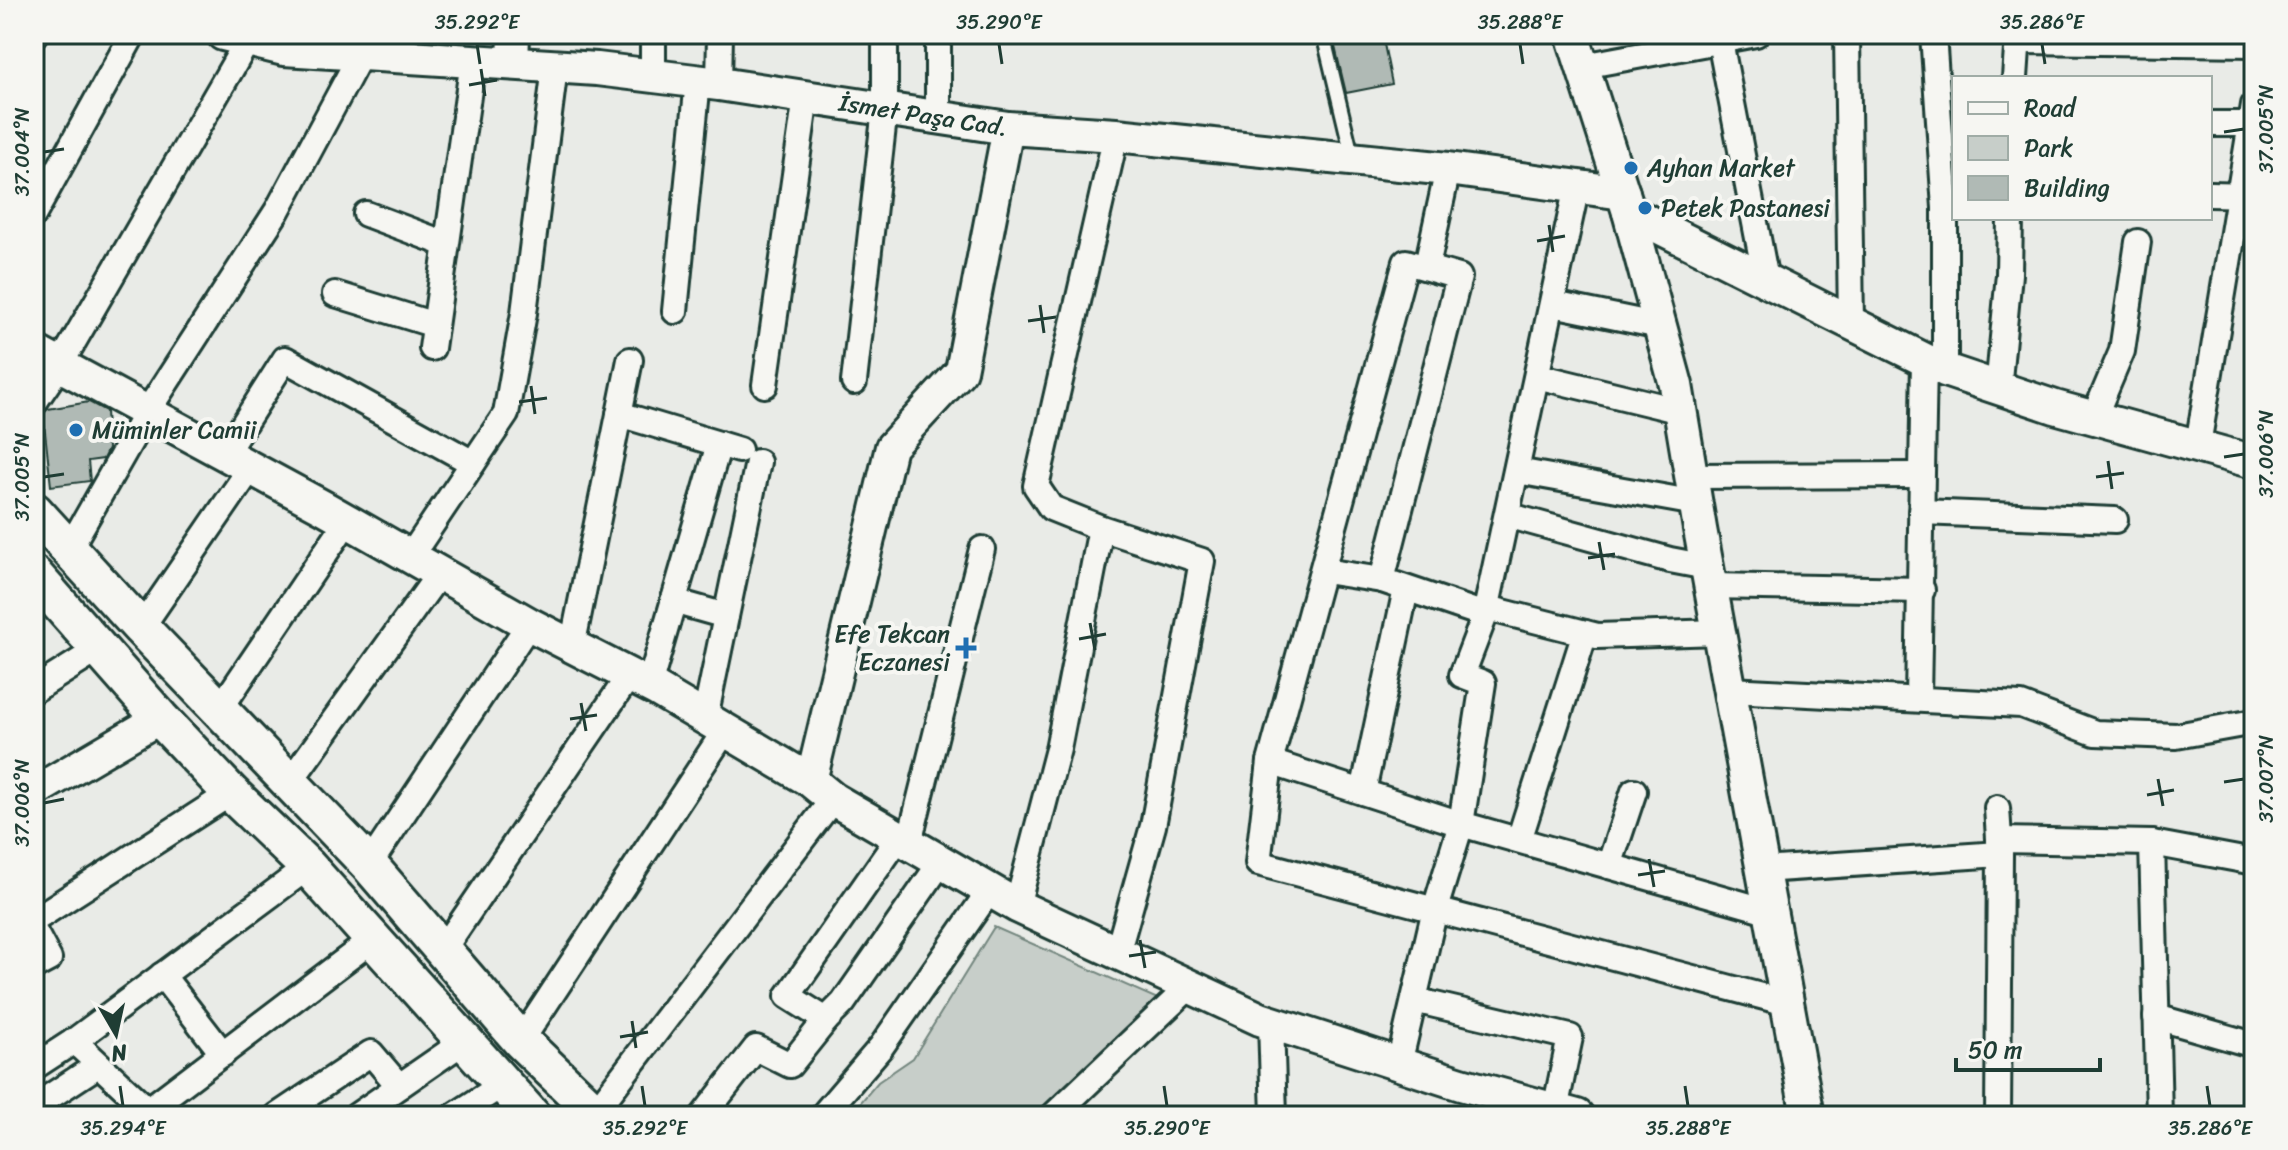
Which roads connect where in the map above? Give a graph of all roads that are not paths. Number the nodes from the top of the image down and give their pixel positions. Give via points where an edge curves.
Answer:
1 (133, 34) edge
2 (653, 34) edge
3 (720, 34) edge
4 (885, 34) edge
5 (938, 34) edge
6 (1323, 34) edge
7 (1572, 34) edge
8 (1756, 34) edge
9 (1847, 34) edge
10 (1933, 34) edge
11 (2018, 37) edge
12 (253, 38) edge
13 (1720, 41) junction
14 (1675, 42) edge
15 (2254, 44) edge
16 (416, 46) edge
17 (514, 49) edge
18 (361, 54) junction
19 (473, 61) junction
20 (1583, 66) junction
21 (555, 67) junction
22 (653, 76) junction
23 (2015, 76) edge
24 (708, 83) junction
25 (806, 97) junction
26 (885, 109) junction
27 (2252, 115) edge
28 (938, 117) junction
29 (2212, 124) edge
30 (1008, 128) junction
31 (1116, 135) junction
32 (1353, 159) junction
33 (1448, 169) junction
34 (1577, 186) junction
35 (2212, 194) edge
36 (2246, 195) edge
37 (1626, 202) junction
38 (34, 214) edge
39 (366, 214) dead end
40 (2010, 220) edge
41 (2138, 242) dead end
42 (446, 244) junction
43 (1427, 266) junction
44 (1766, 280) junction
45 (335, 294) dead end
46 (1553, 304) junction
47 (675, 311) dead end
48 (1851, 324) junction
49 (1660, 326) junction
50 (47, 358) edge
51 (630, 360) dead end
52 (1935, 365) junction
53 (1537, 376) junction
54 (854, 382) dead end
55 (765, 385) dead end
56 (1998, 390) junction
57 (34, 403) edge
58 (1681, 411) junction
59 (147, 412) junction
60 (619, 414) junction
61 (2094, 417) junction
62 (2198, 445) junction
63 (739, 452) junction
64 (237, 462) junction
65 (2254, 462) edge
66 (473, 463) junction
67 (1517, 471) junction
68 (1920, 475) junction
69 (1694, 490) junction
70 (34, 511) edge
71 (1921, 512) junction
72 (1507, 515) junction
73 (2115, 520) dead end
74 (347, 521) junction
75 (1101, 528) junction
76 (69, 549) junction
77 (982, 549) dead end
78 (410, 557) junction
79 (1324, 571) junction
80 (439, 574) junction
81 (34, 575) edge
82 (1709, 577) junction
83 (1382, 580) junction
84 (1406, 589) junction
85 (1922, 590) junction
86 (673, 601) junction
87 (1486, 611) junction
88 (726, 616) junction
89 (529, 624) junction
90 (141, 628) junction
91 (1719, 632) junction
92 (1585, 633) junction
93 (572, 647) junction
94 (99, 649) junction
95 (639, 681) junction
96 (34, 690) edge
97 (1730, 690) junction
98 (1918, 699) junction
99 (220, 709) junction
100 (160, 718) junction
101 (2254, 722) edge
102 (716, 724) junction
103 (1270, 762) junction
104 (289, 783) junction
105 (822, 790) junction
106 (1634, 791) dead end
107 (34, 792) edge
108 (1363, 792) junction
109 (231, 793) junction
110 (1997, 808) dead end
111 (1461, 824) junction
112 (904, 840) junction
113 (1519, 840) junction
114 (2152, 843) junction
115 (2000, 847) junction
116 (941, 862) junction
117 (2254, 862) edge
118 (369, 865) junction
119 (1609, 866) junction
120 (308, 867) junction
121 (1763, 870) junction
122 (1003, 898) junction
123 (1435, 909) junction
124 (1771, 912) junction
125 (34, 920) edge
126 (34, 931) edge
127 (372, 940) junction
128 (442, 951) junction
129 (1117, 954) junction
130 (34, 967) edge
131 (162, 975) junction
132 (1189, 987) junction
133 (1414, 1000) junction
134 (1787, 1003) junction
135 (2156, 1017) junction
136 (826, 1020) junction
137 (1271, 1023) junction
138 (466, 1040) junction
139 (74, 1041) junction
140 (521, 1041) junction
141 (2254, 1045) edge
142 (223, 1054) junction
143 (1399, 1064) junction
144 (98, 1065) junction
145 (34, 1067) edge
146 (505, 1083) junction
147 (399, 1086) junction
148 (34, 1107) edge
149 (1068, 1111) edge
150 (144, 1113) edge
151 (1566, 1113) edge
152 (597, 1114) edge
153 (277, 1116) edge
154 (356, 1116) edge
155 (454, 1116) edge
156 (532, 1116) edge
157 (703, 1116) edge
158 (822, 1116) edge
159 (1274, 1116) edge
160 (1808, 1116) edge
161 (1998, 1116) edge
162 (2159, 1116) edge

1 - 38 street
2 - 22 street
3 - 24 street
4 - 26 street
5 - 28 street
6 - 32 lane
7 - 20 main road
8 - 13 street
9 - 48 street
10 - 52 street via 1945,208
11 - 15 street
11 - 23 street
12 - 18 main road, İsmet Paşa Cad. via 284,49
12 - 50 street
13 - 14 street
13 - 44 street
14 - 20 street
16 - 18 main road, İsmet Paşa Cad.
16 - 19 main road, İsmet Paşa Cad.
17 - 19 main road, İsmet Paşa Cad.
17 - 21 main road, İsmet Paşa Cad.
18 - 59 street via 277,211
19 - 42 street
20 - 37 main road
21 - 22 main road, İsmet Paşa Cad.
21 - 66 street via 506,414
22 - 24 main road, İsmet Paşa Cad.
24 - 25 main road, İsmet Paşa Cad.
24 - 47 street
25 - 26 main road, İsmet Paşa Cad.
25 - 55 street
26 - 28 main road, İsmet Paşa Cad.
26 - 54 street
27 - 29 street
27 - 36 street
28 - 30 main road, İsmet Paşa Cad.
30 - 31 main road, İsmet Paşa Cad.
30 - 105 street via 961,371 891,447
31 - 32 main road, İsmet Paşa Cad.
31 - 75 street via 1036,486 1051,508
32 - 33 main road, İsmet Paşa Cad.
33 - 34 main road, İsmet Paşa Cad.
33 - 43 street
34 - 37 main road, İsmet Paşa Cad.
34 - 46 street
35 - 36 street
36 - 62 street
37 - 44 main road, İsmet Paşa Cad.
37 - 49 main road
39 - 42 street
40 - 56 street
41 - 61 street via 2122,351
42 - 45 street via 433,336
43 - 79 street via 1406,262
43 - 83 street via 1459,277
44 - 48 main road, İsmet Paşa Cad.
46 - 49 street
46 - 53 street
48 - 52 main road, İsmet Paşa Cad.
49 - 58 main road
50 - 57 street
50 - 59 main road
51 - 60 street
52 - 56 main road, İsmet Paşa Cad.
52 - 68 street
53 - 58 street
53 - 67 street
56 - 61 main road, İsmet Paşa Cad.
58 - 69 main road
59 - 64 main road
59 - 76 street
60 - 63 street
60 - 93 street
61 - 62 main road, İsmet Paşa Cad.
62 - 65 main road, İsmet Paşa Cad.
63 - 86 street
63 - 88 street
64 - 66 street via 285,359
64 - 74 main road
64 - 90 street
66 - 78 street
67 - 69 street
67 - 72 street
68 - 69 street
68 - 71 street
69 - 82 main road
70 - 76 main road
71 - 73 street
71 - 85 street
72 - 82 street via 1670,560
72 - 87 street
74 - 78 main road
74 - 99 street
75 - 122 street via 1058,749
75 - 129 street via 1202,561 1153,826
76 - 90 main road
77 - 112 street
78 - 80 main road
79 - 83 street
79 - 103 street
80 - 89 main road
80 - 104 street
81 - 94 main road
82 - 85 street
82 - 91 main road
83 - 84 street
84 - 87 street
84 - 108 street
85 - 98 street
86 - 88 street
86 - 95 street
87 - 92 street
87 - 111 street via 1462,675 1483,683
88 - 102 street
89 - 93 main road
89 - 118 street
90 - 99 main road
91 - 92 street
91 - 97 main road
92 - 113 street
93 - 95 main road
94 - 96 street
94 - 100 main road
95 - 102 main road
95 - 128 street
97 - 98 street
97 - 121 main road
98 - 101 street via 2021,705 2095,733 2176,736
99 - 104 main road
100 - 107 street
100 - 109 main road
102 - 105 main road
102 - 140 street
103 - 108 street
103 - 123 street via 1258,863
104 - 118 main road
105 - 112 main road
105 - 152 street
106 - 119 street
108 - 111 street
109 - 120 main road
109 - 125 street
110 - 115 street
111 - 113 street
111 - 123 street
112 - 116 main road
112 - 136 street via 788,996
113 - 119 street
114 - 115 street
114 - 117 street
114 - 135 street
115 - 121 street
115 - 161 street
116 - 122 main road
116 - 136 street
118 - 128 main road
119 - 124 street
120 - 127 main road
120 - 131 street
121 - 124 main road
122 - 129 main road
122 - 158 street
123 - 133 street
123 - 134 street
124 - 134 main road
126 - 130 street via 49,959
127 - 138 main road
127 - 142 street
128 - 140 main road
129 - 132 main road
131 - 139 street
131 - 142 street
132 - 137 main road
132 - 149 street
133 - 143 street
133 - 151 street via 1570,1037
134 - 160 main road
135 - 141 street
135 - 162 street
136 - 157 street via 790,1065 756,1048
137 - 143 main road
137 - 159 street
138 - 146 main road
138 - 147 street
139 - 144 street
139 - 145 street
140 - 152 main road
142 - 150 street
143 - 151 main road
144 - 148 street
144 - 150 street
146 - 155 street
146 - 156 main road
147 - 153 street via 371,1053
147 - 154 street

